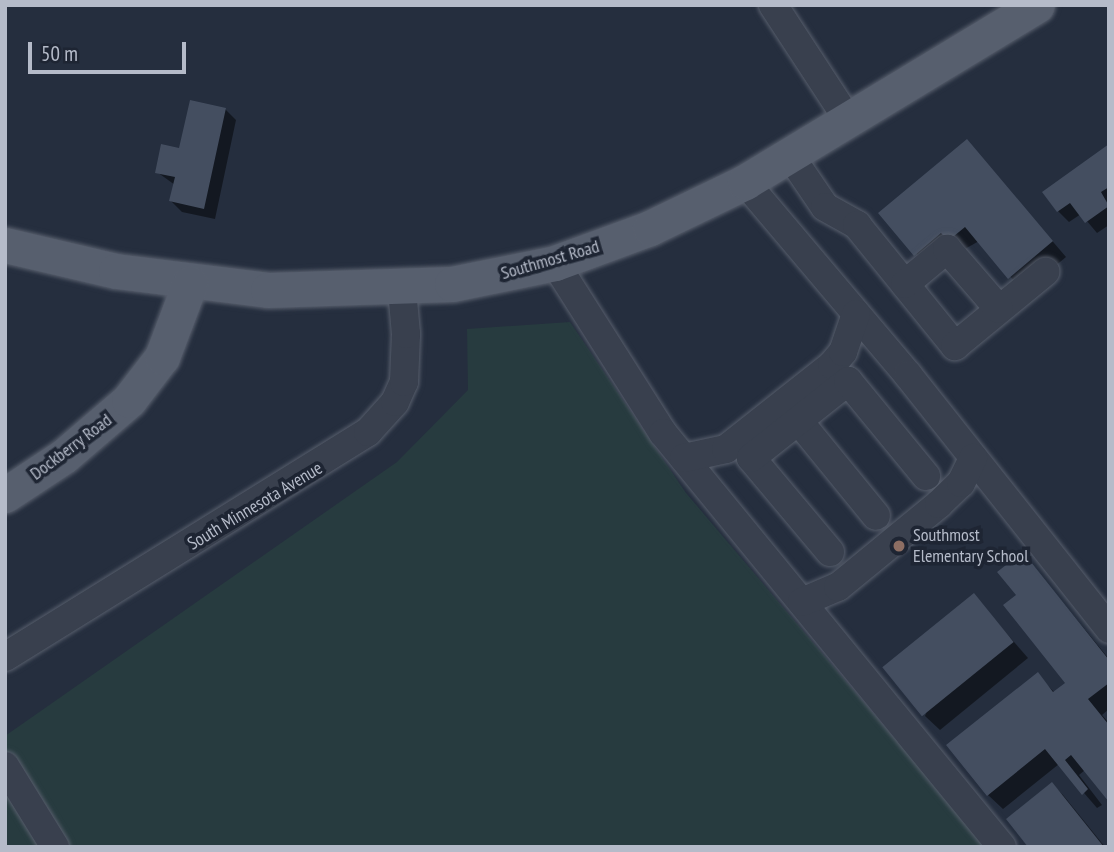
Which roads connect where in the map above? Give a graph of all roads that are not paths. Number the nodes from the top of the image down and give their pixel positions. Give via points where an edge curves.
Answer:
1 (773, 5) edge
2 (1037, 5) edge
3 (849, 121) junction
4 (791, 157) junction
5 (745, 182) junction
6 (5, 245) edge
7 (555, 262) junction
8 (1045, 272) dead end
9 (190, 284) junction
10 (905, 284) junction
11 (402, 289) junction
12 (999, 309) junction
13 (856, 314) junction
14 (791, 412) junction
15 (684, 458) junction
16 (973, 458) junction
17 (926, 476) dead end
18 (5, 495) edge
19 (876, 516) dead end
20 (830, 552) dead end
21 (802, 603) junction
22 (1109, 629) edge
23 (5, 657) edge
24 (5, 766) edge
25 (55, 847) edge
26 (1002, 847) edge

1 - 3 street
2 - 3 main road, Southmost Road
3 - 4 main road, Southmost Road
4 - 5 main road, Southmost Road
4 - 10 street via 825,207 857,225
5 - 7 main road, Southmost Road via 650,228
5 - 13 street
6 - 9 main road, Southmost Road
7 - 11 main road, Southmost Road via 452,284
7 - 15 street
8 - 12 street
9 - 11 main road, Southmost Road via 268,290
9 - 18 main road, Dockberry Road via 162,357 129,400 64,456
10 - 12 street via 947,249
10 - 12 street via 955,346
11 - 23 street, South Minnesota Avenue via 404,382 395,402 368,432
13 - 14 street via 843,352
13 - 16 street
14 - 15 street via 726,449
14 - 17 street via 848,381
14 - 19 street
14 - 20 street via 751,458
15 - 21 street
16 - 21 street via 961,483 939,504 838,587
16 - 22 street
21 - 26 street
24 - 25 street

